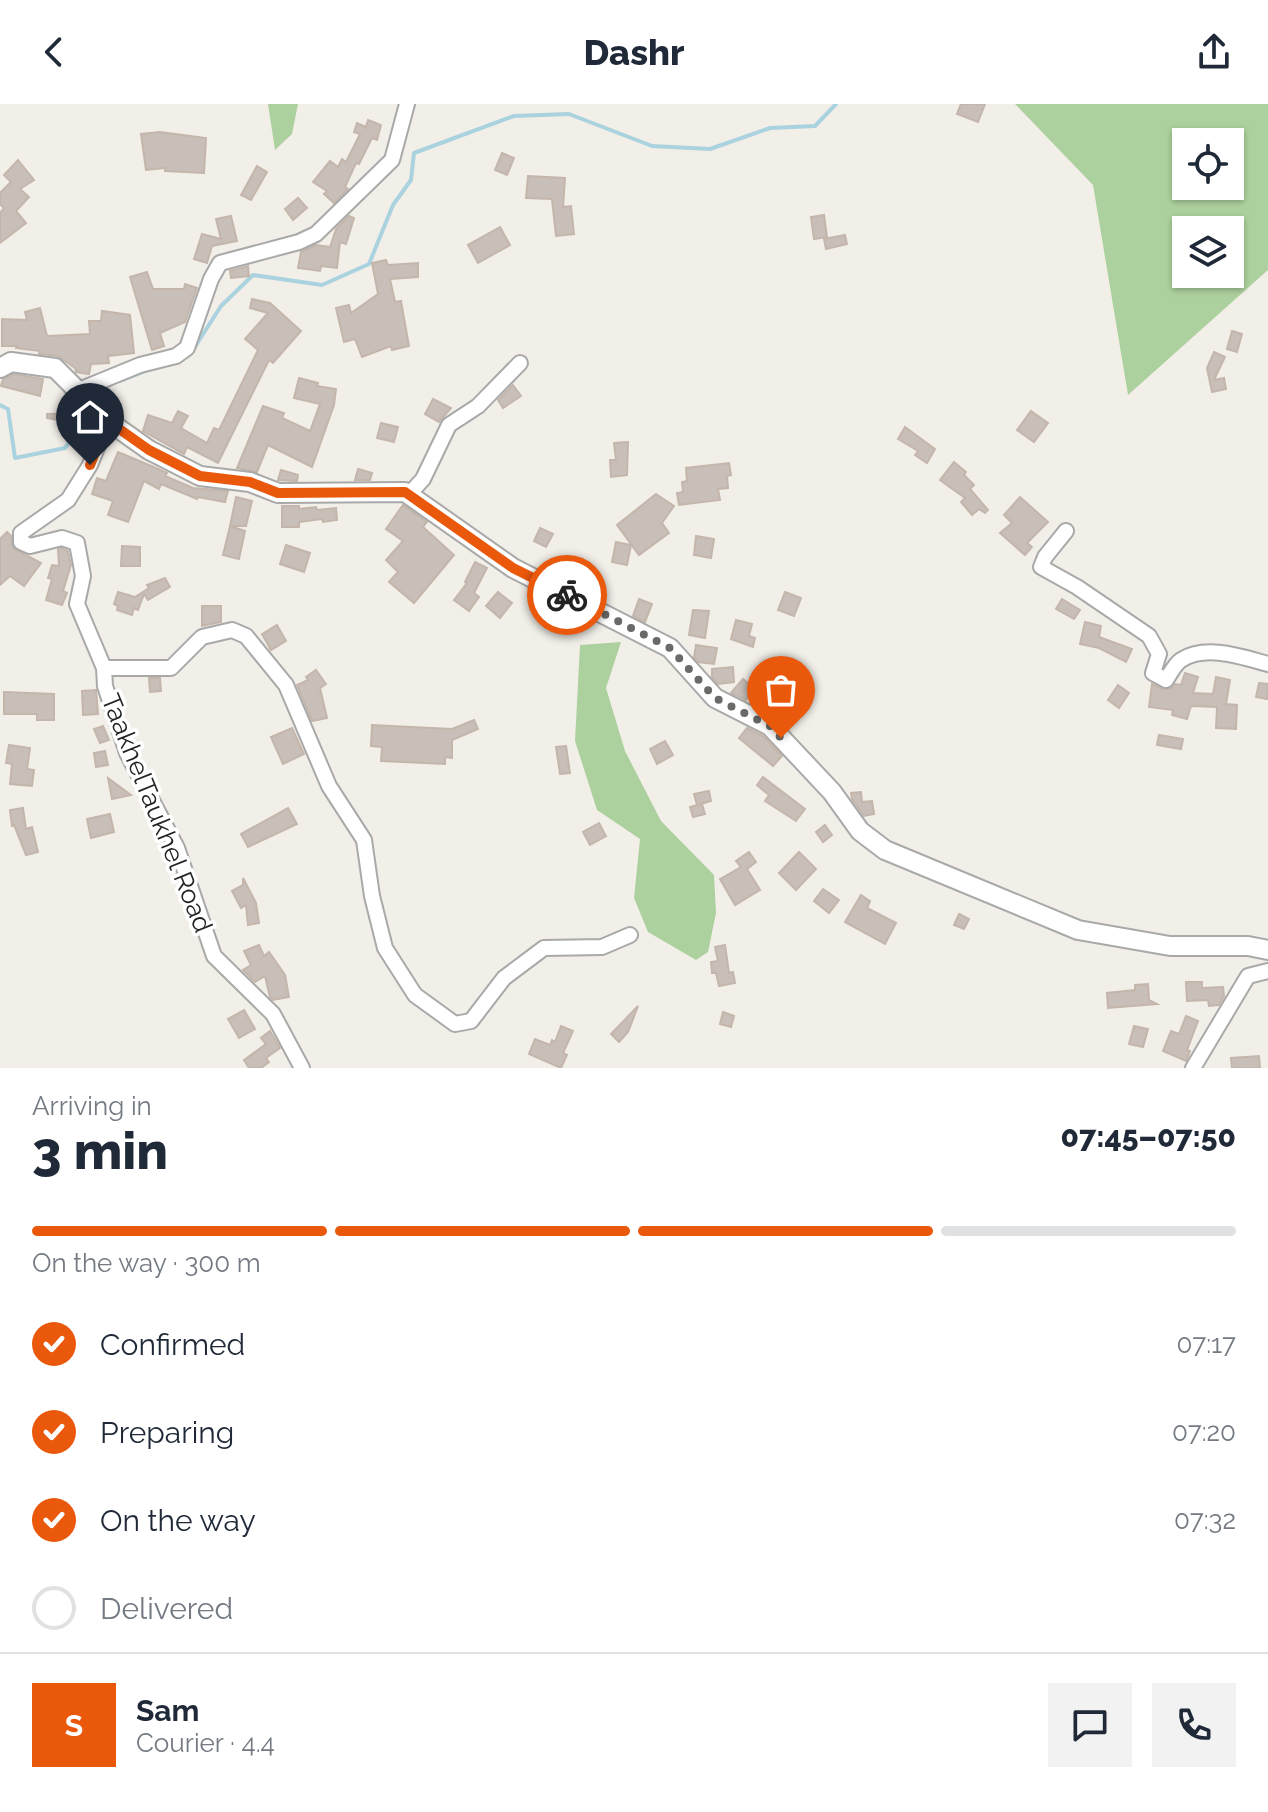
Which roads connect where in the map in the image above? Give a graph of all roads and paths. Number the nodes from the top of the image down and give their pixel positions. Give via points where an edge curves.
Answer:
1 (407, 104) edge
2 (520, 363) dead end
3 (0, 368) edge
4 (93, 403) junction
5 (405, 492) junction
6 (1066, 531) dead end
7 (1268, 664) edge
8 (104, 668) junction
9 (630, 935) dead end
10 (1268, 950) edge
11 (1268, 971) edge
12 (302, 1068) edge
13 (1193, 1068) edge

1 - 4 street via 392,160 316,234 220,263 187,348 140,365
2 - 5 street via 478,406 449,425 423,479
3 - 4 street via 11,362 55,368
4 - 5 street via 149,450 200,476 250,482 278,493
4 - 8 street, TaakhelTaukhel Road via 90,465 68,500 21,533 21,542 30,546 62,538 77,543 83,576 77,604
5 - 10 street via 513,568 670,648 715,698 770,726 832,792 860,831 885,850 1078,930 1170,946
6 - 7 street via 1041,567 1149,636 1159,654 1153,673 1166,680 1179,661 1201,652
8 - 9 street via 171,668 202,637 232,630 246,636 286,685 329,786 364,840 385,948 415,995 455,1024 471,1021 504,978 544,948 602,947
8 - 12 street, TaakhelTaukhel Road via 127,753 177,848 214,956 273,1014
11 - 13 street via 1248,976

